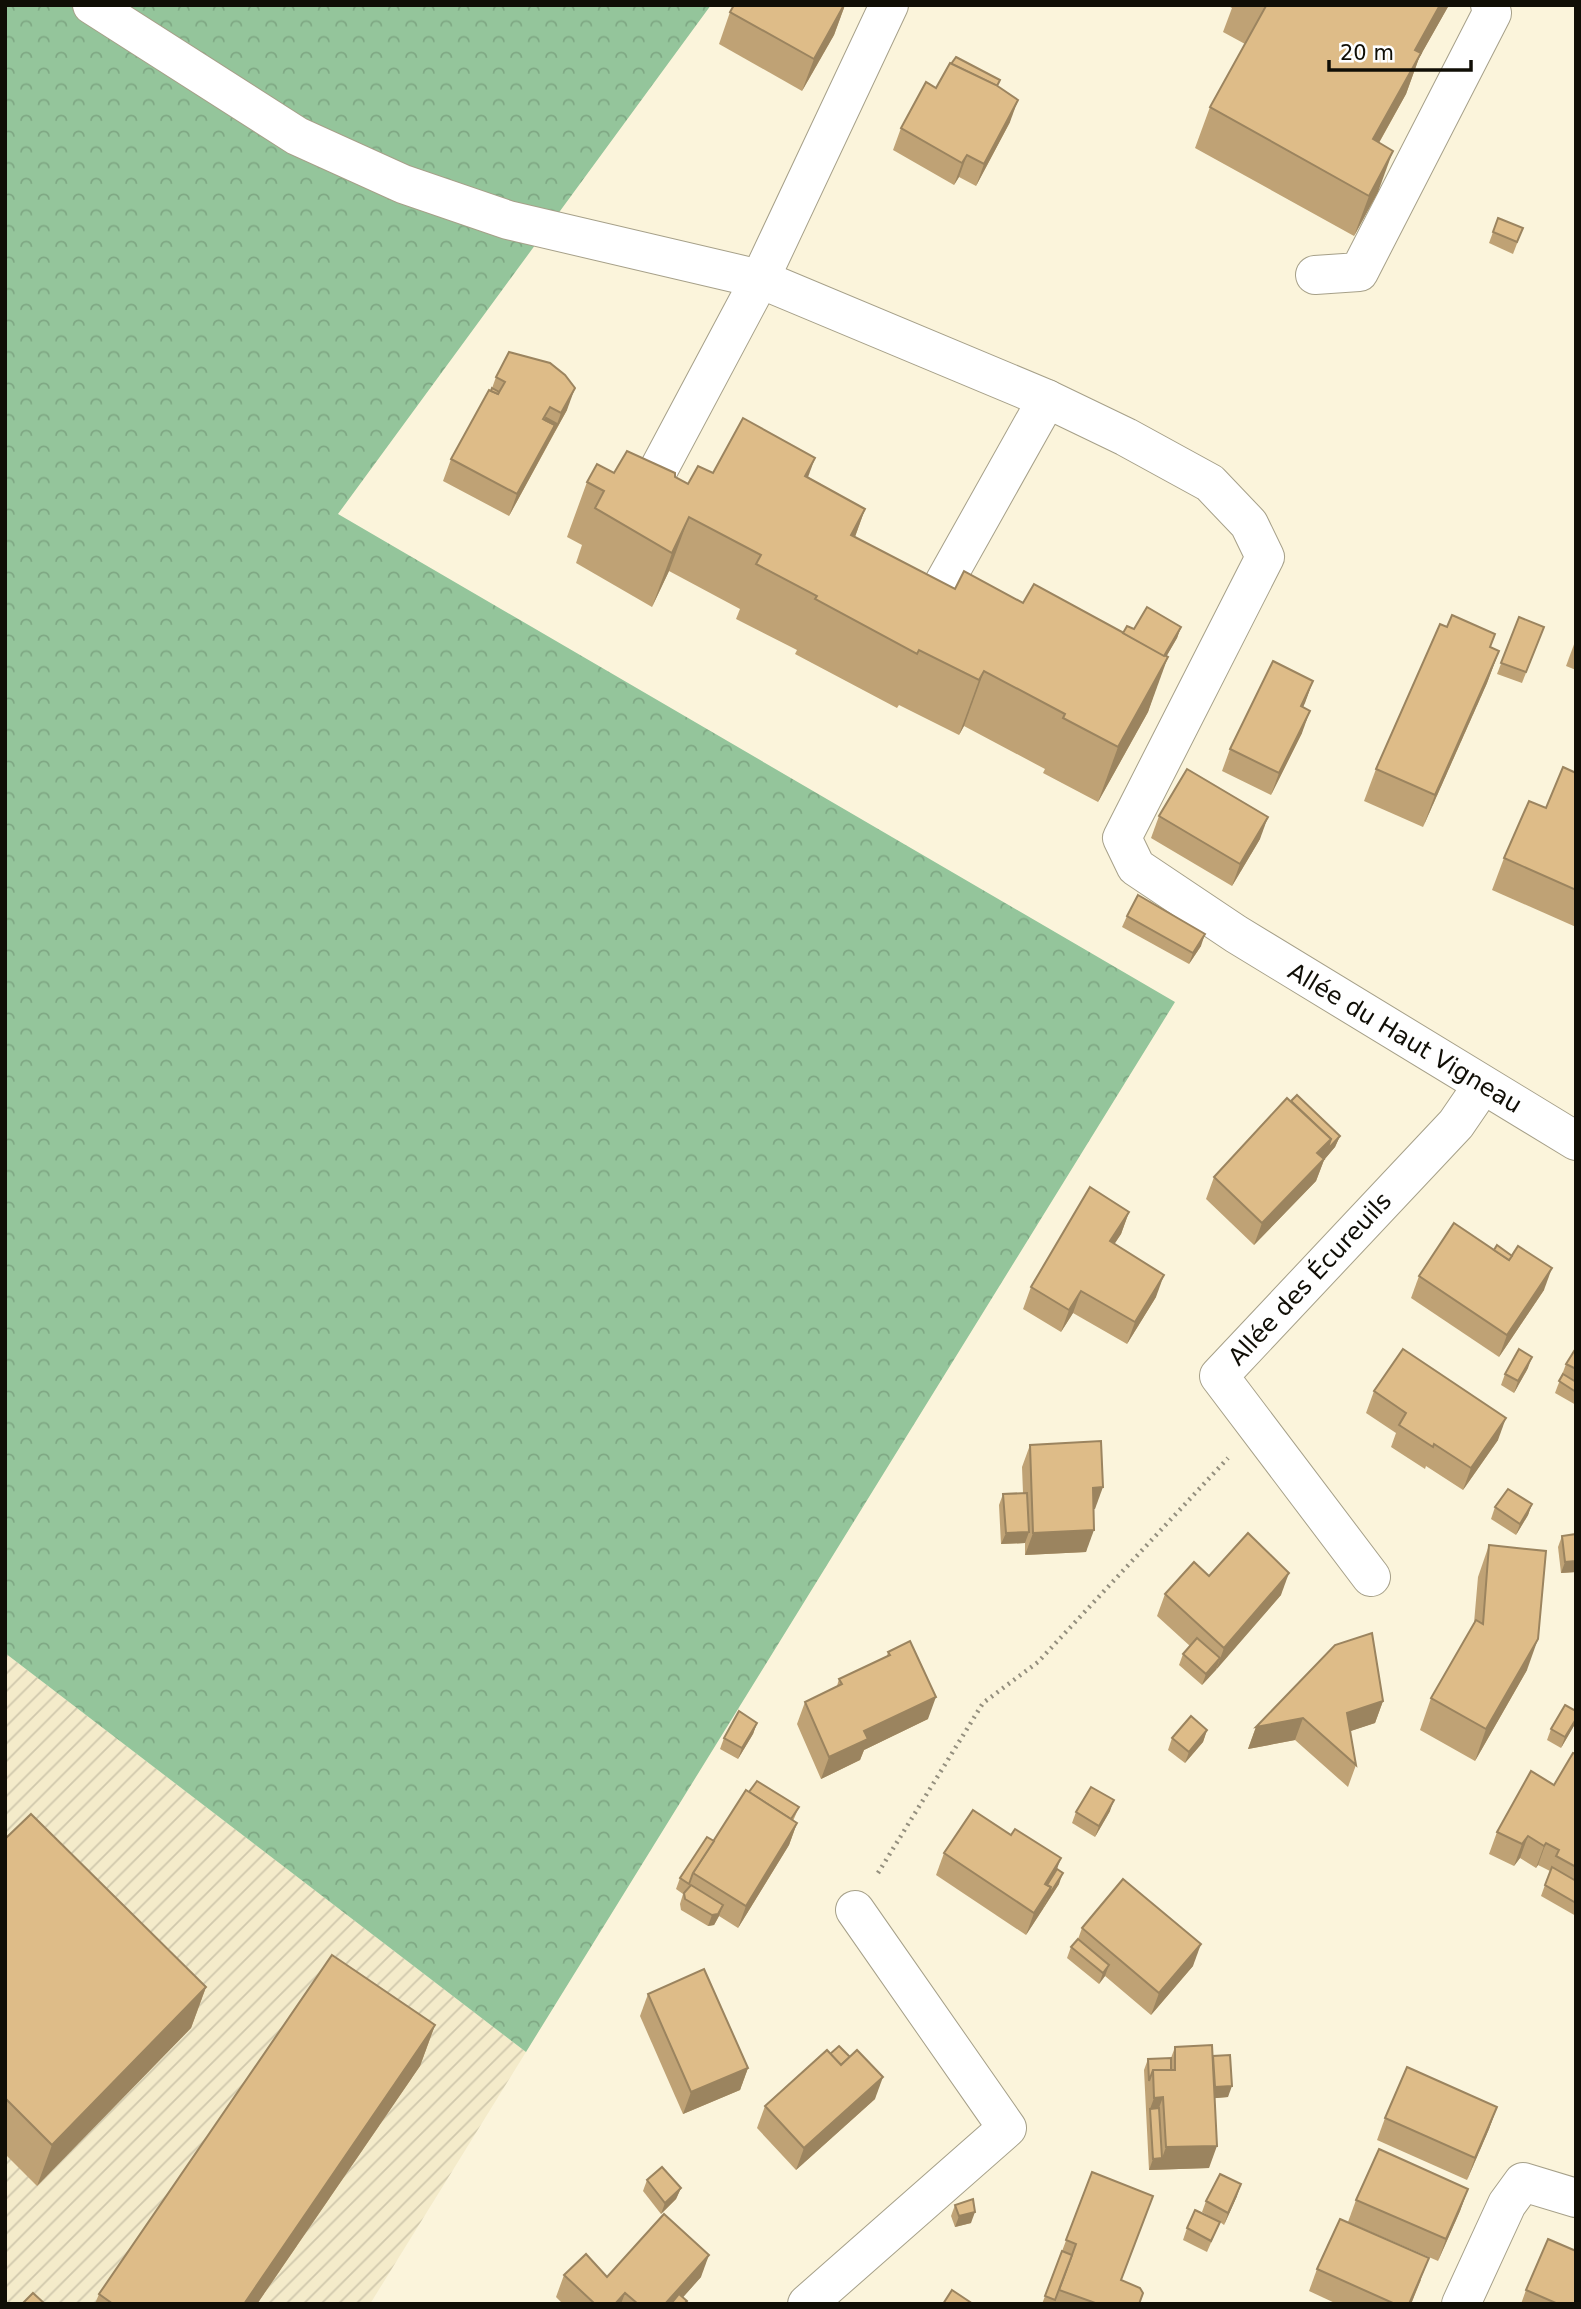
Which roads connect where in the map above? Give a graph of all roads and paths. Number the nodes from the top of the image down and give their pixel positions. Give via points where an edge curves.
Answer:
1 (92, 5) edge
2 (889, 5) edge
3 (1490, 5) edge
4 (1315, 275) dead end
5 (760, 279) junction
6 (1047, 399) junction
7 (646, 493) edge
8 (941, 588) edge
9 (1482, 1086) junction
10 (1576, 1141) edge
11 (1257, 1427) junction
12 (1371, 1577) dead end
13 (855, 1910) joint
14 (1576, 2198) edge
15 (807, 2304) edge
16 (1461, 2304) edge

1 - 5 street via 297,136 403,184 508,220
2 - 5 street
3 - 4 street via 1492,13 1359,272
5 - 6 street
5 - 7 street
6 - 8 street
6 - 9 street, Allée du Haut Vigneau via 1210,483 1249,524 1265,557 1122,838 1136,867
9 - 10 street, Allée du Haut Vigneau
9 - 11 street, Allée des Écureuils via 1456,1124 1219,1376
11 - 12 street, Allée des Écureuils
11 - 13 path via 1038,1662 983,1703
13 - 15 street via 1007,2128
14 - 16 street via 1523,2182 1507,2204

